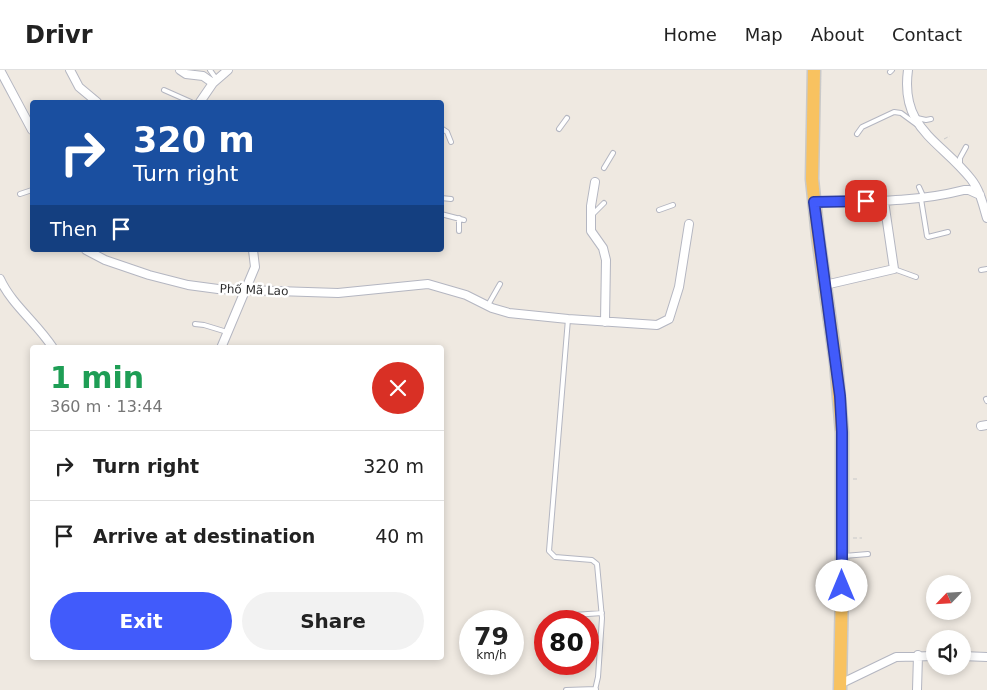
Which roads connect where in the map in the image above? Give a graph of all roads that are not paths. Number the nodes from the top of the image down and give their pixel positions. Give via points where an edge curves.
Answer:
1 (70, 70) edge
2 (180, 70) edge
3 (210, 70) edge
4 (228, 70) edge
5 (814, 70) edge
6 (908, 70) edge
7 (1, 71) edge
8 (215, 82) junction
9 (164, 90) dead end
10 (95, 100) edge
11 (186, 100) edge
12 (202, 100) edge
13 (914, 117) junction
14 (567, 118) dead end
15 (931, 119) dead end
16 (30, 126) edge
17 (920, 126) junction
18 (559, 129) dead end
19 (444, 130) edge
20 (857, 134) dead end
21 (451, 142) dead end
22 (966, 148) dead end
23 (613, 153) dead end
24 (959, 167) junction
25 (604, 168) dead end
26 (595, 182) dead end
27 (919, 187) dead end
28 (30, 191) edge
29 (20, 194) dead end
30 (980, 195) junction
31 (444, 198) edge
32 (923, 198) junction
33 (451, 199) dead end
34 (884, 201) junction
35 (604, 202) dead end
36 (814, 202) junction
37 (672, 205) dead end
38 (659, 210) dead end
39 (444, 215) edge
40 (591, 217) junction
41 (987, 218) edge
42 (689, 224) dead end
43 (459, 231) dead end
44 (948, 232) dead end
45 (90, 252) edge
46 (253, 252) edge
47 (894, 269) junction
48 (987, 269) edge
49 (981, 270) dead end
50 (916, 277) dead end
51 (0, 278) edge
52 (500, 284) dead end
53 (825, 285) junction
54 (244, 290) junction
55 (488, 305) junction
56 (568, 319) junction
57 (605, 322) junction
58 (195, 324) dead end
59 (227, 332) junction
60 (51, 345) edge
61 (222, 345) edge
62 (868, 554) dead end
63 (842, 557) junction
64 (599, 613) edge
65 (602, 613) junction
66 (918, 656) junction
67 (926, 656) edge
68 (971, 656) edge
69 (987, 656) edge
70 (840, 687) edge
71 (596, 689) edge
72 (566, 690) edge
73 (917, 690) edge

1 - 10 street via 79,87
2 - 8 street
3 - 8 lane
4 - 8 street
5 - 36 highway
6 - 13 street via 908,103
7 - 16 street
8 - 12 street
9 - 11 lane
13 - 15 lane
13 - 17 street
14 - 18 lane
17 - 20 lane via 898,112 862,127
17 - 24 street
19 - 21 lane
22 - 24 lane
23 - 25 lane
24 - 30 street
26 - 40 street
27 - 32 lane
28 - 29 lane
30 - 32 street via 964,190
30 - 41 street
31 - 33 lane
32 - 34 street
32 - 44 lane via 927,236
34 - 36 street
34 - 47 street
35 - 40 lane
36 - 53 highway
37 - 38 lane
39 - 43 lane via 462,219
40 - 57 street via 591,233 602,246 606,260
42 - 57 street via 679,287 669,319 657,325
45 - 54 street, Phố Mã Lao via 149,275 188,285
46 - 54 street via 255,267
47 - 50 lane
47 - 53 street
48 - 49 lane
51 - 60 street via 10,297
52 - 55 lane
53 - 63 highway via 840,396
54 - 55 street, Phố Mã Lao via 338,293 428,284
54 - 59 street
55 - 56 street via 509,313
56 - 57 street
56 - 65 lane via 550,551 555,557 595,561
58 - 59 lane
59 - 61 street
62 - 63 lane
63 - 70 highway
64 - 65 lane
65 - 71 lane
66 - 67 street
66 - 70 street via 893,658
66 - 73 street
68 - 69 street
71 - 72 lane

